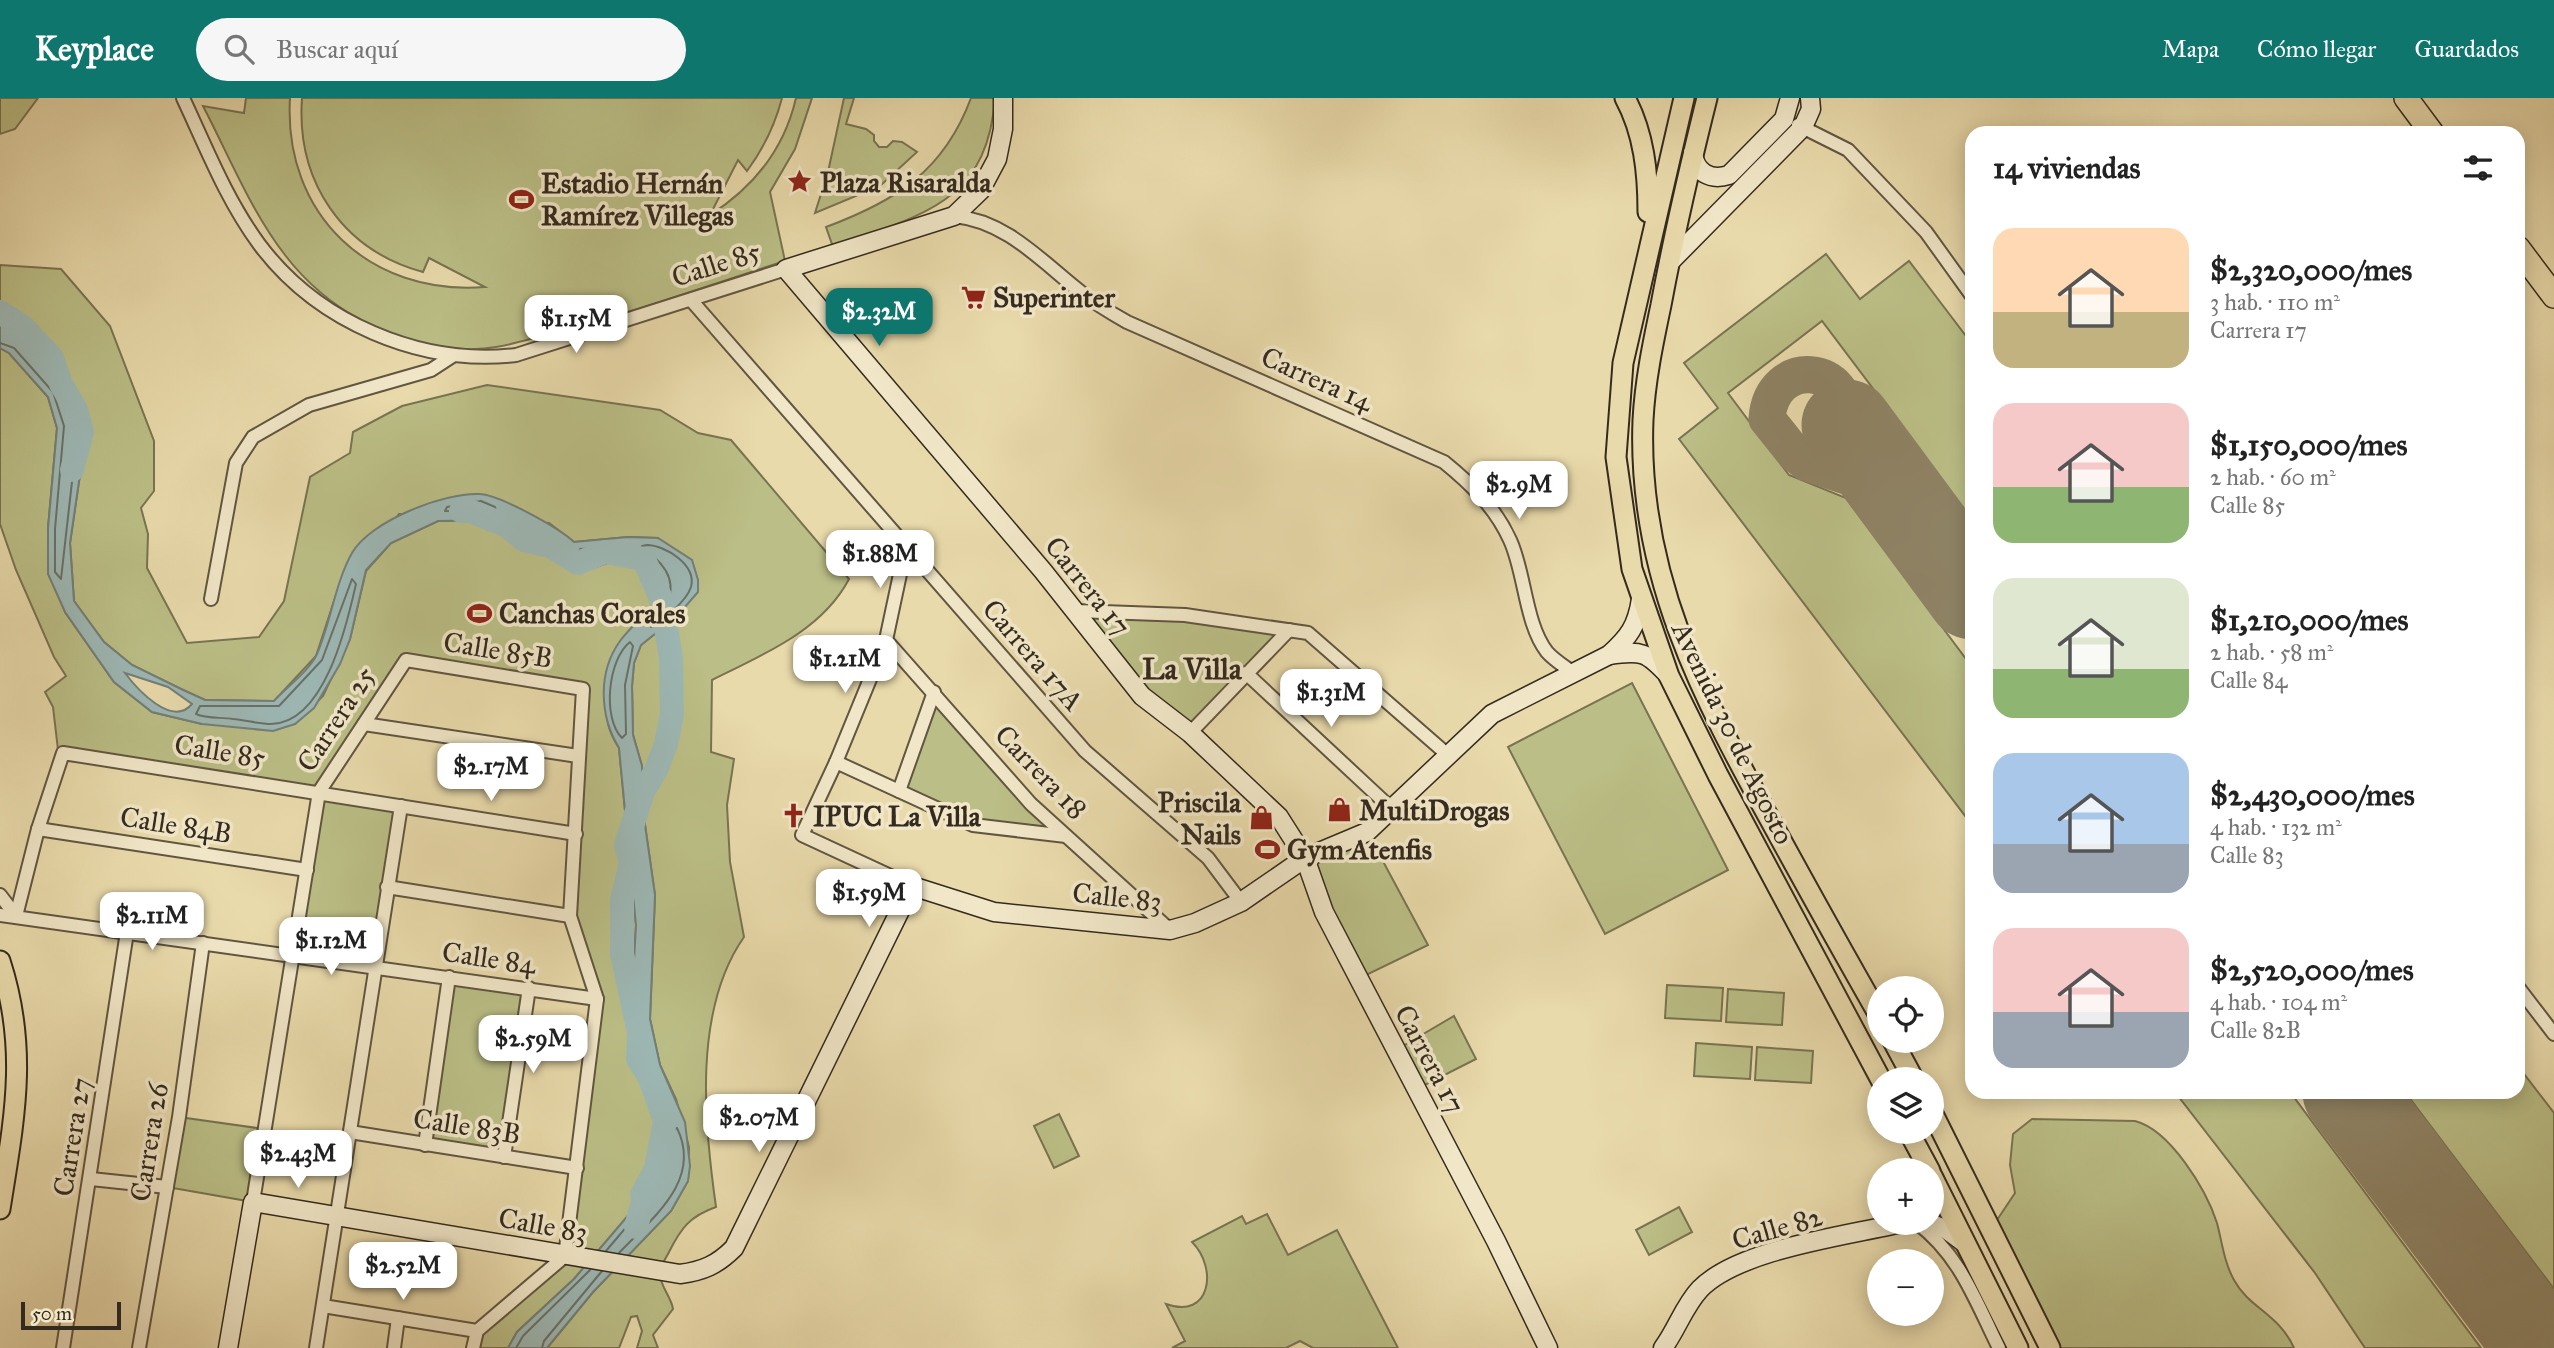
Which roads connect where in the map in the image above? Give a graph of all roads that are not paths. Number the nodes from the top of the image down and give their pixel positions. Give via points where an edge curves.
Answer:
1 (183, 98) edge
2 (1003, 98) edge
3 (1625, 98) edge
4 (1684, 98) edge
5 (1707, 98) edge
6 (1790, 98) edge
7 (1810, 98) edge
8 (2406, 98) edge
9 (1784, 119) junction
10 (2427, 126) edge
11 (1803, 127) junction
12 (1693, 153) junction
13 (954, 216) junction
14 (2525, 257) edge
15 (1645, 261) junction
16 (1669, 263) junction
17 (786, 269) junction
18 (1965, 286) edge
19 (2554, 296) edge
20 (691, 300) junction
21 (454, 355) junction
22 (906, 546) junction
23 (211, 599) dead end
24 (1641, 599) junction
25 (1076, 611) junction
26 (1289, 630) junction
27 (886, 640) junction
28 (1609, 655) junction
29 (405, 660) joint
30 (1246, 673) junction
31 (1572, 673) junction
32 (1670, 676) junction
33 (934, 692) junction
34 (364, 724) junction
35 (1190, 733) junction
36 (578, 756) junction
37 (1449, 756) junction
38 (836, 762) junction
39 (899, 791) junction
40 (319, 792) junction
41 (401, 806) junction
42 (1393, 810) junction
43 (38, 828) junction
44 (576, 834) junction
45 (1067, 836) junction
46 (1305, 858) junction
47 (307, 870) junction
48 (912, 886) junction
49 (387, 887) junction
50 (0, 895) edge
51 (1241, 902) junction
52 (0, 915) edge
53 (16, 916) junction
54 (570, 916) junction
55 (1170, 930) junction
56 (127, 932) junction
57 (203, 943) junction
58 (293, 955) junction
59 (0, 961) edge
60 (374, 967) junction
61 (449, 977) junction
62 (529, 988) junction
63 (1867, 994) edge
64 (2525, 996) edge
65 (597, 999) junction
66 (2554, 1034) edge
67 (1874, 1067) edge
68 (350, 1132) junction
69 (1944, 1136) edge
70 (425, 1144) junction
71 (504, 1157) junction
72 (577, 1168) junction
73 (91, 1179) junction
74 (167, 1187) junction
75 (1944, 1201) edge
76 (253, 1202) junction
77 (0, 1209) edge
78 (337, 1216) junction
79 (1944, 1229) edge
80 (1867, 1231) edge
81 (1933, 1235) edge
82 (1966, 1244) junction
83 (572, 1257) junction
84 (323, 1306) junction
85 (398, 1318) junction
86 (477, 1331) junction
87 (63, 1348) edge
88 (139, 1348) edge
89 (228, 1348) edge
90 (316, 1348) edge
91 (394, 1348) edge
92 (473, 1348) edge
93 (1548, 1348) edge
94 (1663, 1348) edge
95 (1999, 1348) edge
96 (2018, 1348) edge
97 (2050, 1348) edge

1 - 21 street, Calle 85 via 243,219 260,245 296,282 318,301 363,327 414,348
2 - 13 street via 997,159 980,191
3 - 15 main road via 1647,166
4 - 15 main road, Avenida 30 de Agosto
5 - 12 main road, Avenida 30 de Agosto
6 - 9 street
7 - 11 street via 1811,109
8 - 10 highway
9 - 11 street
9 - 12 street via 1729,175 1720,178 1700,171
11 - 16 street
11 - 18 street via 1849,150 1926,232
12 - 16 main road, Avenida 30 de Agosto
13 - 17 street, Calle 85
13 - 31 street, Carrera 14 via 991,225 1127,322 1444,463 1469,482 1500,521 1546,651
14 - 19 highway
15 - 24 main road, Avenida 30 de Agosto via 1623,363 1616,457 1624,528
16 - 63 main road, Avenida 30 de Agosto via 1643,419 1649,525 1664,590 1691,666 1740,765
17 - 20 street, Calle 85
17 - 25 street, Carrera 17
20 - 21 street, Calle 85 via 538,350 498,357
20 - 22 street, Carrera 17A
21 - 23 street via 430,370 309,405 253,437 236,463
22 - 27 street
22 - 51 street, Carrera 17A via 1085,751 1208,858
24 - 28 street, Calle 83 via 1631,635
24 - 32 main road, Avenida 30 de Agosto
25 - 26 street via 1185,615
25 - 35 street, Carrera 17 via 1142,696
26 - 30 street
26 - 37 street via 1308,633
27 - 33 street, Carrera 18
27 - 38 street
28 - 31 street, Calle 83
28 - 32 street, Calle 83 via 1645,654
29 - 34 street, Carrera 25
29 - 36 street, Calle 85B via 583,689
30 - 35 street
30 - 42 street
31 - 37 street, Calle 83 via 1492,714
32 - 67 main road, Avenida 30 de Agosto
33 - 39 street
33 - 45 street, Carrera 18 via 1031,804
34 - 36 street
34 - 40 street, Carrera 25
35 - 46 street, Carrera 17 via 1279,817
36 - 44 street
37 - 42 street, Calle 83
38 - 39 street
38 - 48 street, Calle 83 via 802,835
39 - 45 street via 973,825
40 - 41 street, Calle 85
40 - 43 street, Calle 85 via 63,753
40 - 47 street, Carrera 25
41 - 44 street, Calle 85
41 - 49 street
42 - 46 street, Calle 83 via 1367,832
43 - 47 street, Calle 84B
43 - 53 street
44 - 54 street
45 - 55 street, Carrera 18
46 - 51 street, Calle 83
46 - 93 street, Carrera 17 via 1324,912
47 - 58 street, Carrera 25
48 - 55 street, Calle 83 via 994,912
48 - 83 street, Calle 83 via 734,1248 715,1265 680,1274
49 - 54 street
49 - 60 street
50 - 53 street
51 - 55 street, Calle 83
52 - 53 street, Calle 84
53 - 56 street, Calle 84
54 - 65 street
56 - 57 street, Calle 84
56 - 73 street, Carrera 27
57 - 58 street, Calle 84
57 - 74 street, Carrera 26
58 - 60 street, Calle 84
58 - 76 street, Carrera 25
59 - 77 main road via 13,1016 19,1073
60 - 61 street, Calle 84
60 - 68 street
61 - 62 street, Calle 84
61 - 70 street
62 - 65 street, Calle 84
62 - 71 street
64 - 66 street
65 - 72 street
68 - 70 street, Calle 83B
68 - 78 street
69 - 97 main road
70 - 71 street, Calle 83B
71 - 72 street, Calle 83B
72 - 83 street
73 - 74 street
73 - 87 street, Carrera 27
74 - 88 street, Carrera 26
75 - 82 main road
76 - 78 street, Calle 83
76 - 89 street, Carrera 25
78 - 83 street, Calle 83
78 - 84 street
79 - 82 street
80 - 94 street, Calle 82 via 1759,1256 1728,1268 1698,1292
81 - 95 street via 1954,1258
82 - 96 main road
83 - 86 street
84 - 85 street
84 - 90 street
85 - 86 street
85 - 91 street
86 - 92 street

